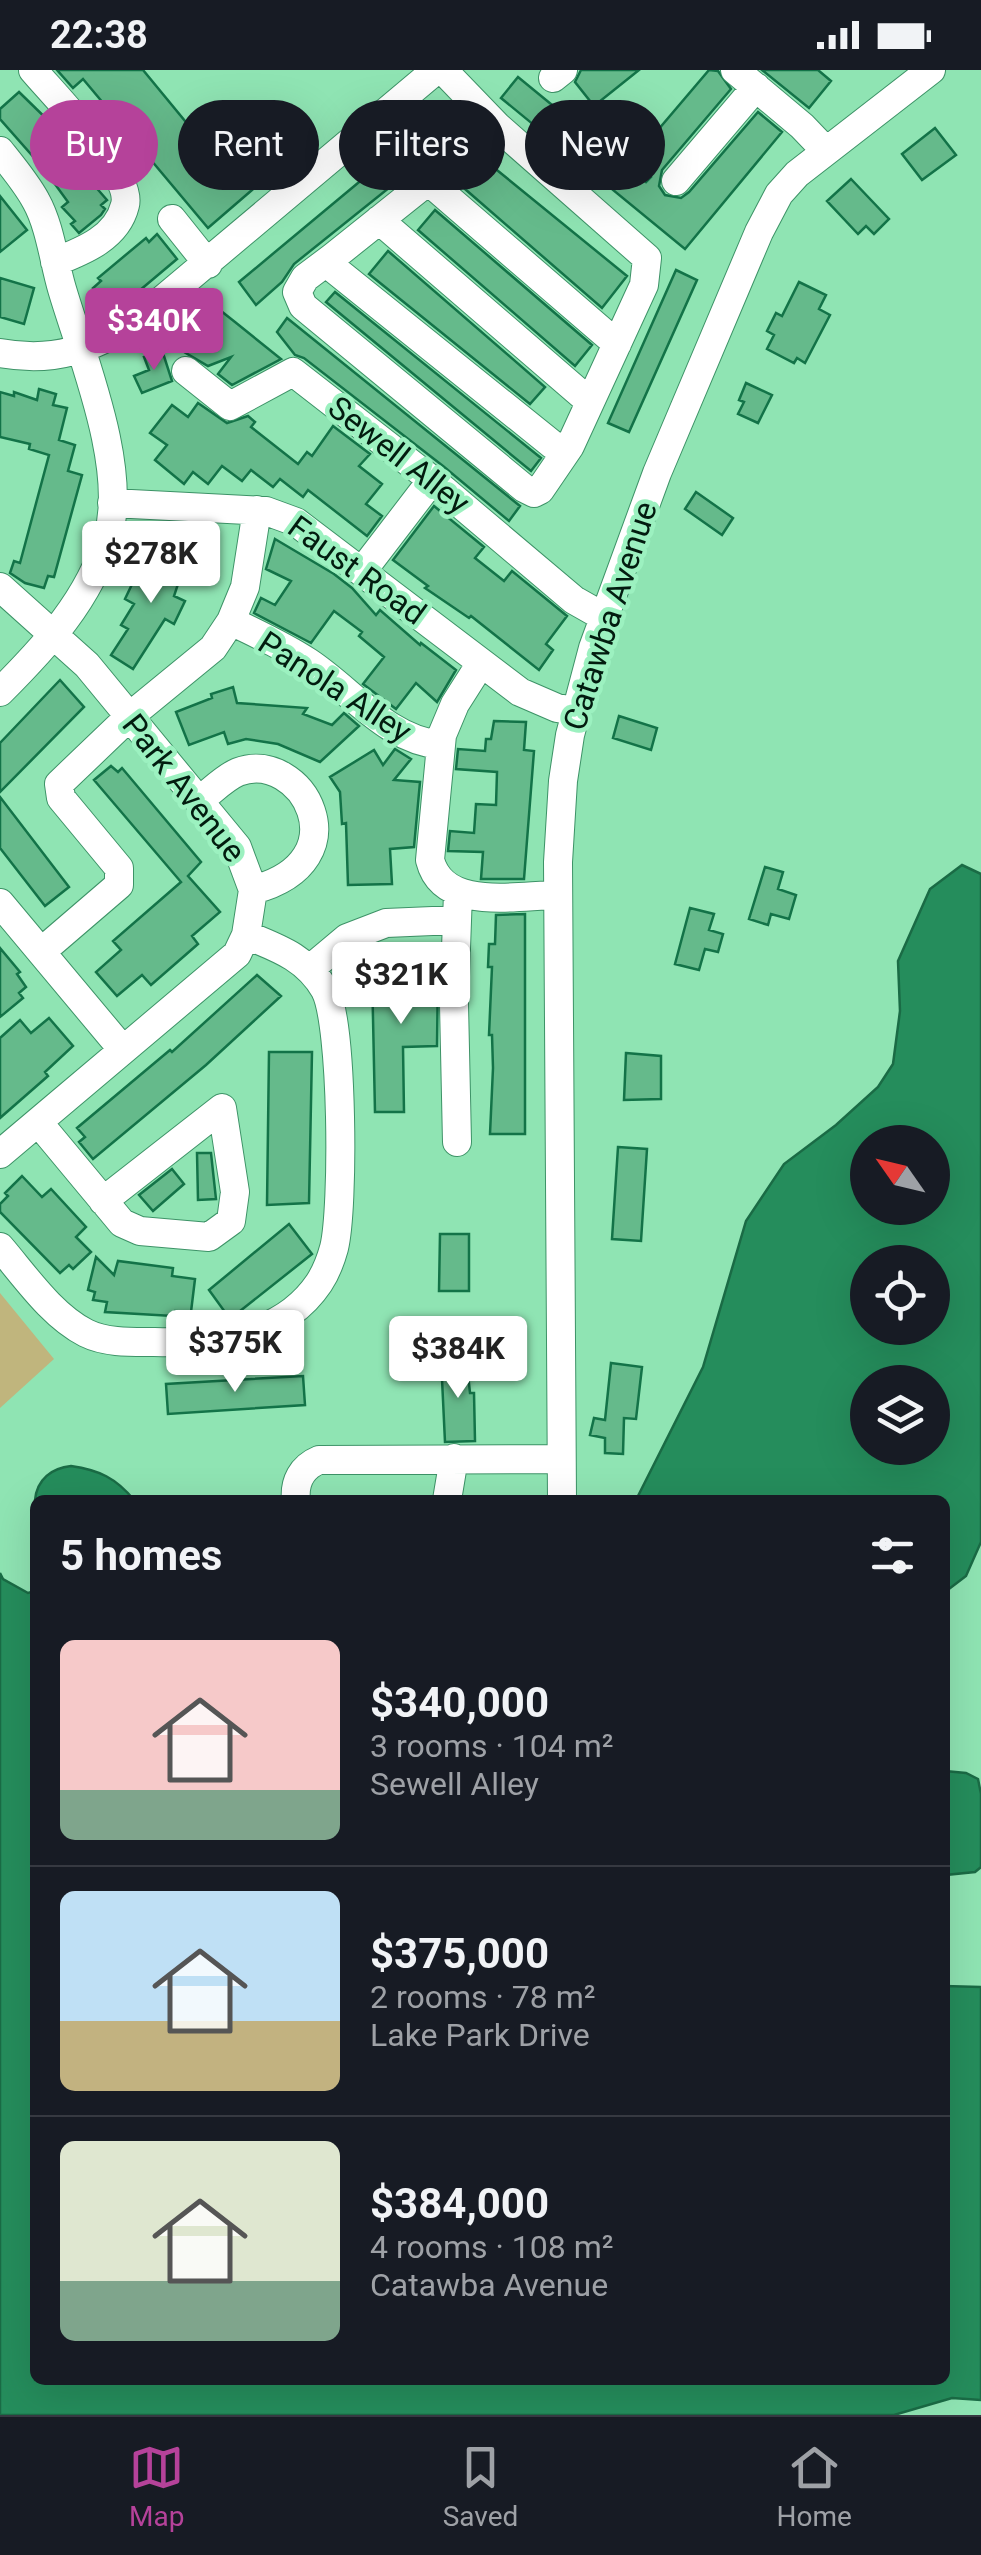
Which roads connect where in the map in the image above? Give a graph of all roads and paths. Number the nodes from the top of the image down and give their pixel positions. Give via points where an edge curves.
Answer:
1 (33, 70) edge
2 (436, 70) edge
3 (443, 70) edge
4 (916, 74) edge
5 (745, 79) edge
6 (472, 100) edge
7 (505, 133) edge
8 (825, 150) junction
9 (0, 151) edge
10 (676, 181) dead end
11 (417, 190) edge
12 (438, 190) edge
13 (172, 219) dead end
14 (379, 220) junction
15 (333, 257) junction
16 (54, 262) junction
17 (208, 264) junction
18 (616, 344) junction
19 (80, 352) junction
20 (0, 353) edge
21 (186, 372) dead end
22 (590, 402) junction
23 (570, 446) junction
24 (432, 480) junction
25 (112, 503) junction
26 (257, 510) junction
27 (363, 570) junction
28 (0, 587) edge
29 (604, 617) junction
30 (231, 621) junction
31 (53, 636) junction
32 (481, 663) junction
33 (0, 692) edge
34 (576, 711) junction
35 (130, 716) junction
36 (441, 745) junction
37 (200, 800) junction
38 (253, 890) junction
39 (558, 895) junction
40 (0, 903) edge
41 (457, 906) junction
42 (246, 936) junction
43 (40, 952) junction
44 (310, 969) junction
45 (124, 1050) junction
46 (38, 1122) junction
47 (457, 1142) dead end
48 (0, 1154) edge
49 (103, 1200) junction
50 (0, 1247) edge
51 (454, 1458) junction
52 (561, 1459) junction
53 (297, 1495) edge
54 (447, 1495) edge
55 (562, 1495) edge

1 - 16 street via 121,179 126,202 112,230 87,250
2 - 17 street
3 - 6 street
4 - 8 street, Catawba Avenue
5 - 8 street
5 - 10 street
7 - 18 street via 647,258 644,286
8 - 29 street, Catawba Avenue via 780,194 758,232 656,473
9 - 16 street via 37,202
11 - 14 street
12 - 18 street
13 - 17 street
14 - 15 street
14 - 22 street
15 - 23 street via 334,270 553,445
15 - 23 street via 296,292 303,306 524,488 540,490
16 - 19 street
17 - 19 street via 136,322
18 - 22 street
19 - 20 street
19 - 25 street via 104,431
21 - 24 street, Sewell Alley via 230,406 294,372
22 - 23 street
24 - 27 street
24 - 29 street, Sewell Alley via 574,600
25 - 26 street, Faust Road
25 - 31 street via 109,535 92,578
26 - 27 street, Faust Road via 296,522
26 - 30 street via 245,588
27 - 32 street, Faust Road
28 - 31 street, Park Avenue
29 - 34 street, Catawba Avenue
30 - 35 street via 213,648
30 - 36 street, Panola Alley via 312,665 396,731
31 - 33 street
31 - 35 street, Park Avenue
32 - 34 street, Faust Road via 534,700
32 - 36 street via 455,704
34 - 39 street, Catawba Avenue via 563,781
35 - 37 street, Park Avenue
35 - 43 street via 59,784 61,798 120,868 119,886
36 - 41 street via 430,860
37 - 38 street, Park Avenue via 237,847
37 - 38 street via 252,769 286,779 313,810 312,839 298,869
38 - 42 street, Park Avenue
39 - 41 street
39 - 52 street, Catawba Avenue
40 - 43 street
41 - 44 street via 347,938
41 - 47 street
42 - 44 street via 290,952
42 - 45 street via 237,954
43 - 45 street
44 - 50 street via 336,1023 340,1200 334,1250 318,1284 292,1310 268,1327 230,1339 106,1339 60,1313
45 - 46 street
46 - 48 street
46 - 49 street
49 - 49 street via 122,1224 140,1231 209,1237 231,1221 236,1192 222,1108
51 - 52 street
51 - 53 street via 320,1460 301,1474
51 - 54 street
52 - 55 street, Catawba Avenue

